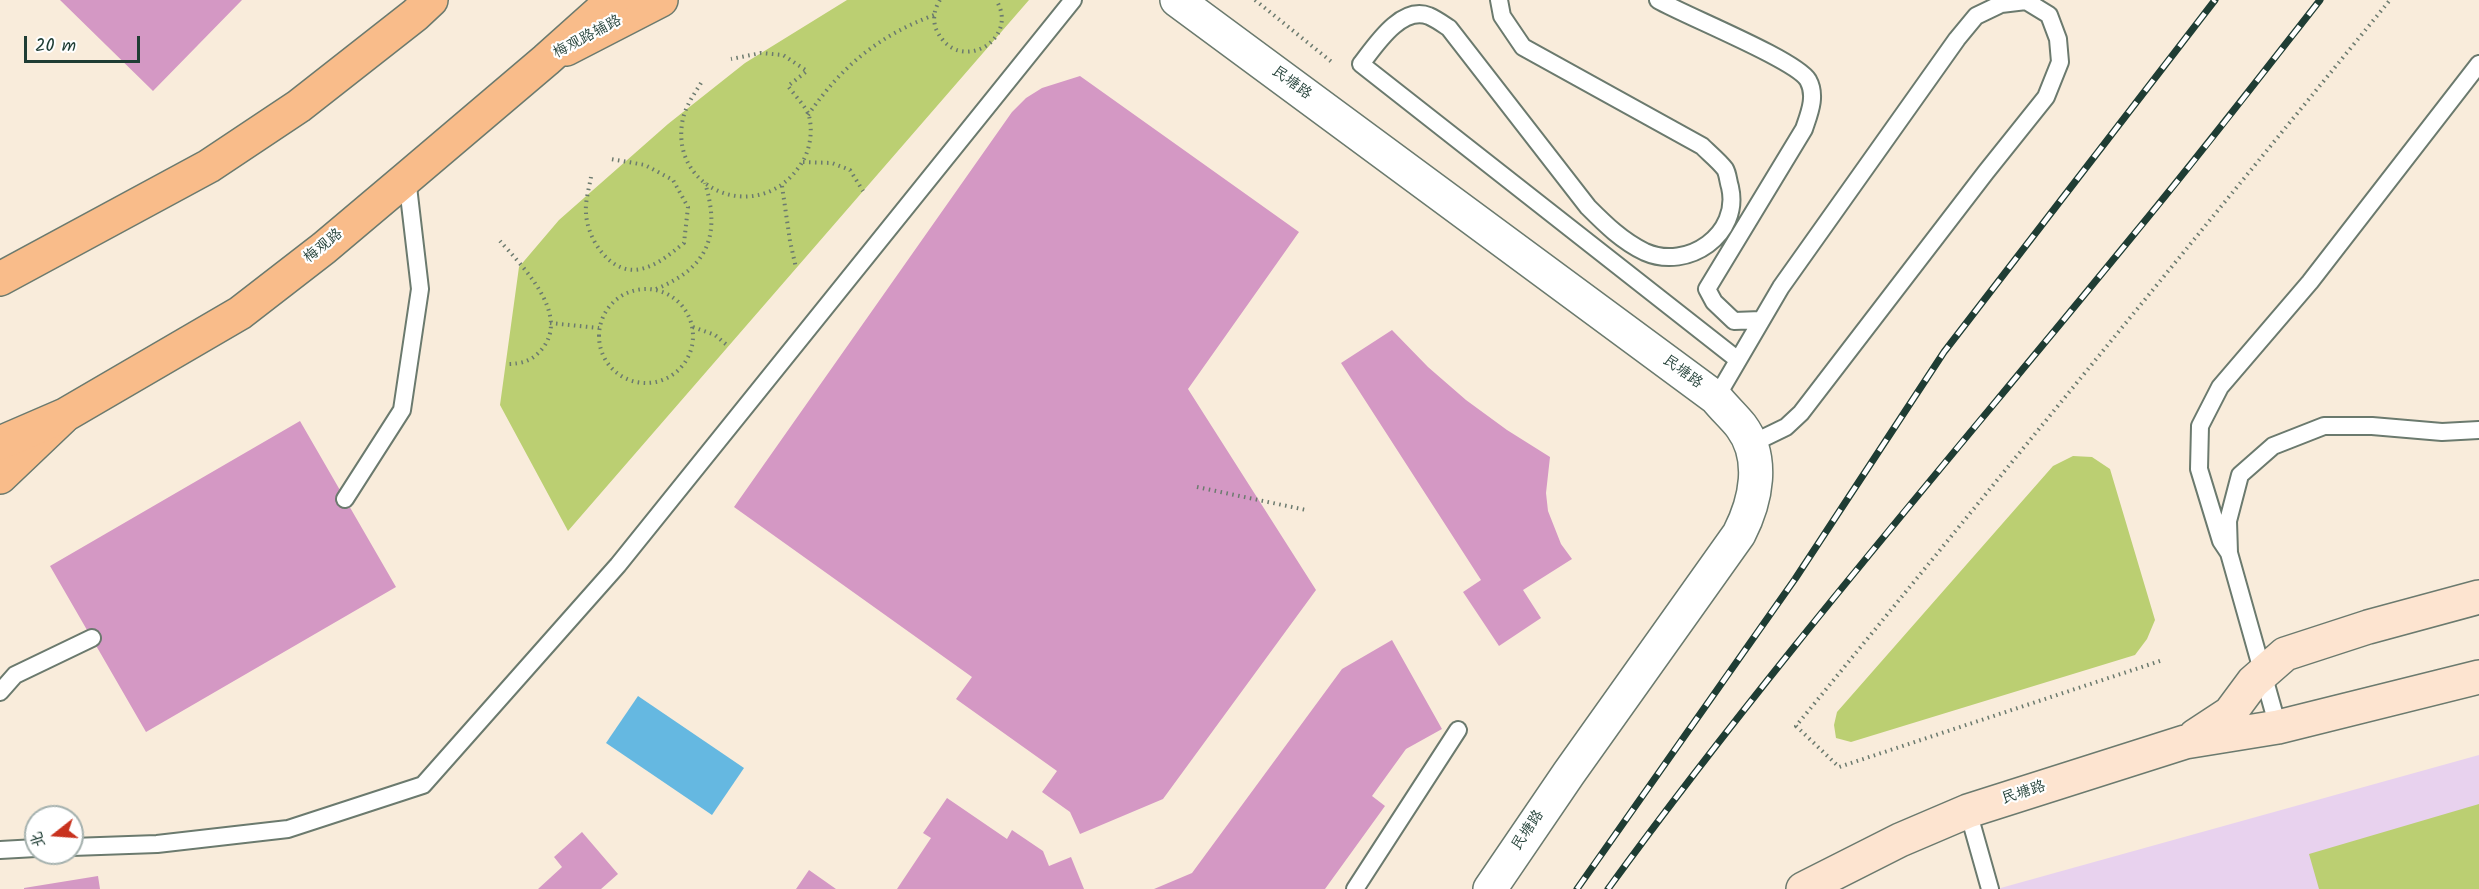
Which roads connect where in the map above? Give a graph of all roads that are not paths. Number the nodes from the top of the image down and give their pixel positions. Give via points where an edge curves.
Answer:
1 (431, 0) edge
2 (595, 0) edge
3 (613, 0) edge
4 (661, 0) edge
5 (1073, 0) edge
6 (1177, 0) edge
7 (1499, 0) edge
8 (1658, 0) edge
9 (546, 60) junction
10 (2479, 64) edge
11 (407, 178) junction
12 (0, 279) edge
13 (1761, 320) junction
14 (1738, 360) junction
15 (1716, 399) junction
16 (65, 415) junction
17 (2479, 430) edge
18 (0, 443) edge
19 (1751, 444) junction
20 (0, 477) edge
21 (345, 499) dead end
22 (2229, 553) junction
23 (2479, 597) edge
24 (92, 638) dead end
25 (2264, 672) junction
26 (8, 675) edge
27 (2479, 677) edge
28 (0, 692) edge
29 (2278, 727) junction
30 (1458, 730) dead end
31 (2185, 742) junction
32 (1968, 811) junction
33 (84, 847) edge
34 (24, 849) edge
35 (0, 850) edge
36 (1355, 889) edge
37 (1490, 889) edge
38 (1803, 889) edge
39 (1990, 889) edge

1 - 12 main road via 299,106 209,166
2 - 9 main road
3 - 9 main road, 梅观路
4 - 9 main road, 梅观路辅路
5 - 33 lane via 618,565 423,784 288,829 157,844
6 - 15 street, 民塘路
7 - 14 lane via 1502,16 1523,47 1702,146 1726,170 1733,202 1725,229 1705,247 1677,258 1646,253 1614,232 1588,207 1449,28 1427,15 1405,18 1387,30 1361,64
8 - 13 lane via 1788,63 1808,80 1813,101 1804,129 1707,289 1714,302 1734,321
9 - 11 main road, 梅观路
10 - 22 lane via 2310,282 2220,387 2200,426 2199,469
11 - 16 main road, 梅观路 via 240,313
11 - 21 lane via 420,288 402,410
13 - 14 lane
13 - 19 lane via 1976,16 2001,4 2026,1 2049,15 2058,39 2060,62 2046,97 1801,413 1786,427
14 - 15 lane
15 - 19 street, 民塘路 via 1742,427
16 - 18 main road, 梅观路
16 - 20 main road
17 - 22 lane via 2324,426 2273,446 2240,475 2228,522
19 - 37 street, 民塘路 via 1755,491 1751,511 1739,534
22 - 25 lane
23 - 25 main road, 民塘路 via 2298,648
24 - 26 lane
25 - 29 lane
25 - 31 main road, 民塘路 via 2230,713
26 - 28 lane
27 - 29 main road, 民塘路
29 - 31 main road, 民塘路
30 - 36 lane
31 - 32 main road, 民塘路
32 - 38 main road, 民塘路
32 - 39 lane
34 - 35 lane

